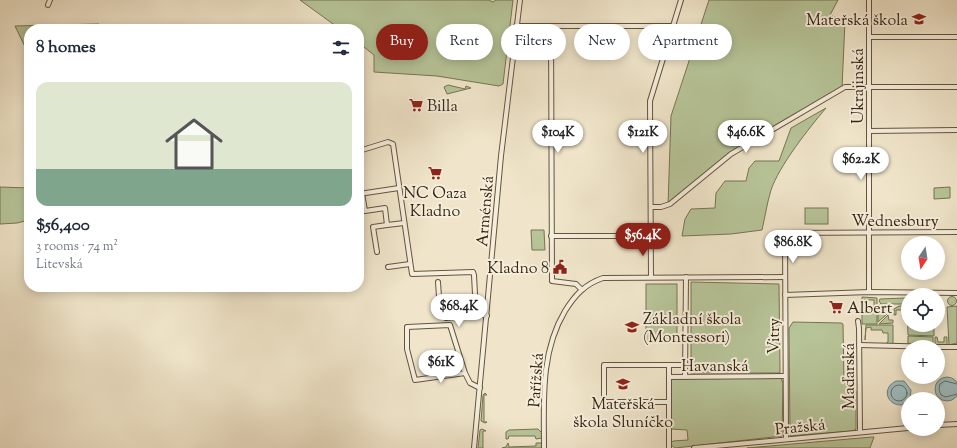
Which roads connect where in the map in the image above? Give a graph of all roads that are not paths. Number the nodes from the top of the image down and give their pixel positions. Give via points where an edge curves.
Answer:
1 (50, 0) edge
2 (520, 0) edge
3 (681, 0) edge
4 (869, 0) edge
5 (48, 4) dead end
6 (516, 24) edge
7 (674, 24) edge
8 (566, 26) edge
9 (638, 26) edge
10 (957, 37) edge
11 (869, 38) junction
12 (512, 60) edge
13 (551, 60) edge
14 (663, 60) edge
15 (957, 87) edge
16 (868, 88) junction
17 (957, 130) edge
18 (869, 131) junction
19 (364, 149) edge
20 (399, 188) junction
21 (364, 193) edge
22 (651, 207) junction
23 (364, 208) edge
24 (404, 223) junction
25 (387, 225) junction
26 (869, 232) junction
27 (957, 232) edge
28 (784, 233) joint
29 (551, 236) junction
30 (651, 236) junction
31 (377, 252) dead end
32 (410, 264) junction
33 (388, 267) dead end
34 (785, 276) junction
35 (651, 277) junction
36 (686, 277) junction
37 (438, 282) dead end
38 (581, 290) junction
39 (868, 292) junction
40 (957, 293) edge
41 (785, 295) junction
42 (477, 314) junction
43 (487, 316) junction
44 (858, 321) dead end
45 (859, 345) junction
46 (901, 346) edge
47 (945, 347) edge
48 (957, 347) edge
49 (669, 365) junction
50 (686, 365) junction
51 (465, 373) junction
52 (685, 376) junction
53 (785, 376) junction
54 (669, 377) junction
55 (480, 388) junction
56 (669, 402) junction
57 (957, 424) edge
58 (945, 425) edge
59 (901, 429) edge
60 (860, 432) junction
61 (786, 440) junction
62 (474, 448) edge
63 (544, 448) edge
64 (669, 448) edge
65 (694, 448) edge

1 - 5 street
2 - 6 street, Arménská
3 - 7 street
4 - 11 street, Ukrajinská
8 - 9 street
10 - 11 street
11 - 16 street, Ukrajinská
12 - 43 street, Arménská
13 - 29 street
14 - 22 street via 650,101
15 - 16 street
16 - 18 street, Ukrajinská
16 - 22 street via 845,87 731,154 670,204
17 - 18 street
18 - 26 street, Ukrajinská
19 - 20 street via 388,142 393,144
20 - 21 street
20 - 24 street
22 - 30 street
23 - 25 street via 365,211 385,208
24 - 25 street
24 - 32 street
25 - 31 street via 373,227
26 - 27 street, Wednesbury
26 - 28 street, Wednesbury
26 - 39 street, Ukrajinská
28 - 34 street, Vitry
29 - 30 street
29 - 38 street via 552,282 576,284
30 - 35 street
32 - 33 street
32 - 42 street via 412,274 472,272
34 - 36 street, Pařížská
34 - 41 street, Vitry
35 - 36 street, Pařížská
35 - 38 street, Pařížská via 603,278 593,281
36 - 50 street
37 - 42 street via 442,316 446,318
38 - 63 street, Pařížská via 558,323 550,346 544,382
39 - 40 street
39 - 41 street
41 - 53 street, Vitry
42 - 43 street
43 - 55 street, Arménská
44 - 45 street, Maďarská
45 - 46 street
45 - 60 street, Maďarská
47 - 48 street
49 - 50 street
49 - 54 street
49 - 56 street via 604,365 604,402
50 - 52 street
51 - 51 street via 415,380 407,349 407,327 450,326
51 - 55 street via 470,384
52 - 53 street, Havanská
52 - 54 street, Havanská
53 - 61 street, Vitry
54 - 56 street
55 - 62 street, Arménská
56 - 64 street
57 - 58 street
59 - 60 street, Pražská
60 - 61 street, Pražská
61 - 65 street, Pražská

